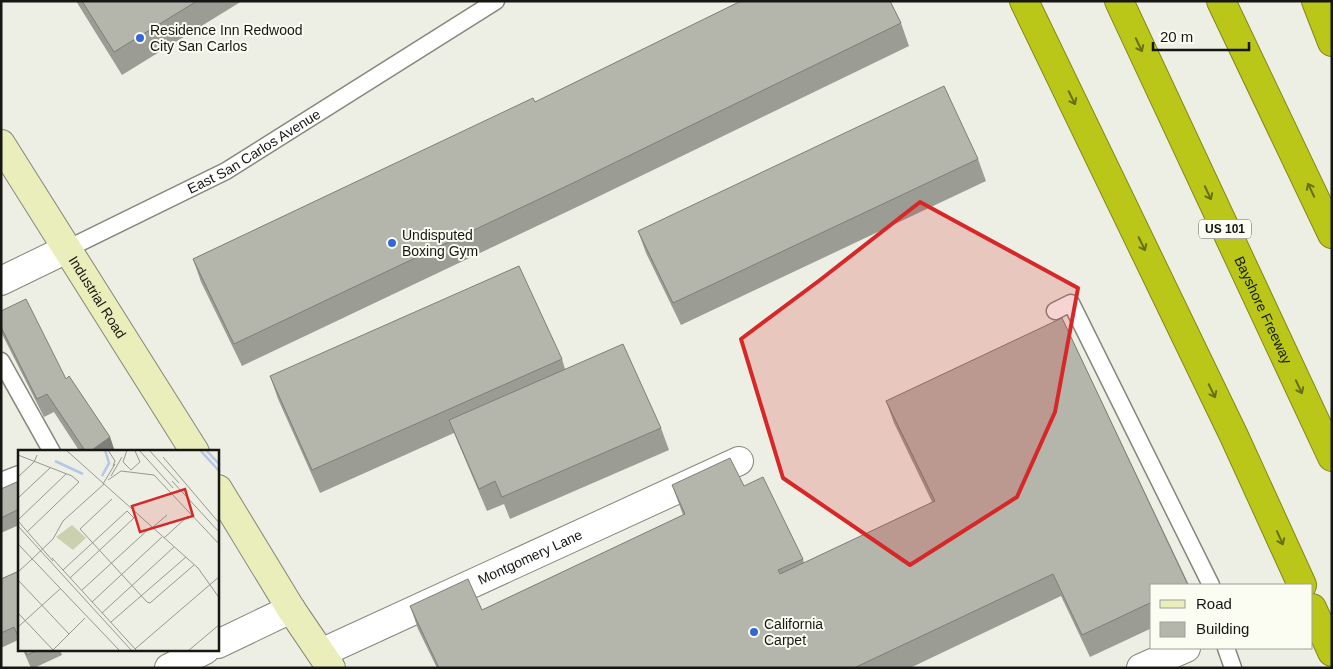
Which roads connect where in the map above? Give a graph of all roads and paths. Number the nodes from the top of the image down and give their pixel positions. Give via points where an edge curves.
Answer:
1 (496, 1) edge
2 (1026, 1) edge
3 (1118, 1) edge
4 (1221, 1) edge
5 (1316, 1) edge
6 (1332, 42) edge
7 (1, 144) edge
8 (1332, 234) edge
9 (67, 249) junction
10 (1, 281) edge
11 (1055, 310) dead end
12 (1, 362) edge
13 (51, 450) edge
14 (194, 450) edge
15 (1332, 457) edge
16 (739, 461) dead end
17 (18, 474) edge
18 (1, 481) edge
19 (219, 491) edge
20 (1211, 584) edge
21 (1302, 584) edge
22 (290, 609) junction
23 (1313, 610) edge
24 (219, 644) edge
25 (1184, 649) edge
26 (1226, 649) edge
27 (201, 652) edge
28 (1332, 652) edge
29 (326, 660) edge
30 (169, 668) edge
31 (1141, 668) edge
32 (1234, 668) edge

1 - 9 lane, East San Carlos Avenue via 226,171
2 -> 21 highway
3 -> 15 highway, Bayshore Freeway / US 101
8 -> 4 highway
5 - 6 highway
7 - 9 main road, Industrial Road
9 - 10 street, East San Carlos Avenue
9 - 14 main road, Industrial Road
11 - 20 lane via 1072,303
12 - 13 lane
16 - 29 street, Montgomery Lane
17 - 18 lane
19 - 22 main road
22 - 24 street
22 - 29 main road
23 - 28 highway
25 - 31 street
26 - 32 lane
27 - 30 street

